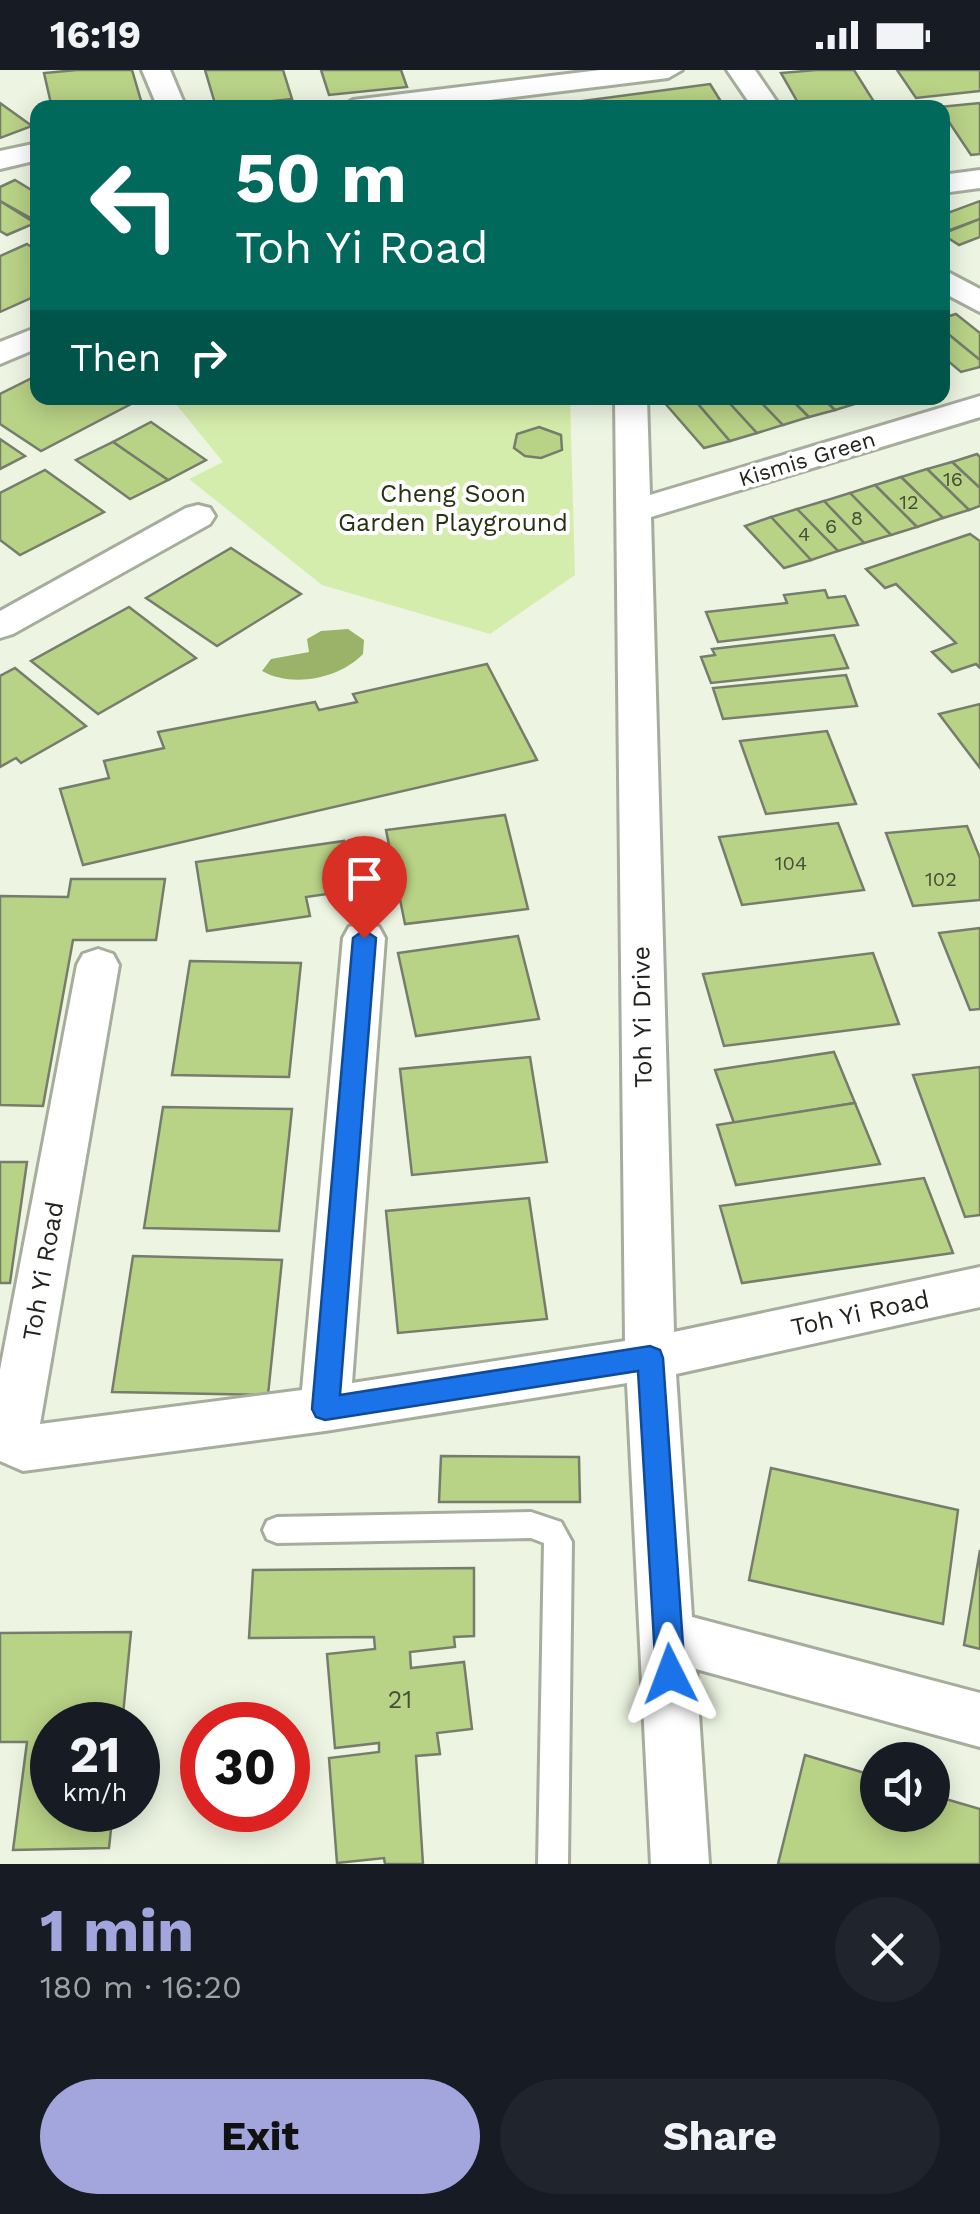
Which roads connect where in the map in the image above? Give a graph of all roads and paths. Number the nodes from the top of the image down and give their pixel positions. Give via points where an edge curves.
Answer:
1 (156, 70) edge
2 (668, 70) edge
3 (741, 70) edge
4 (462, 82) edge
5 (169, 100) edge
6 (387, 100) edge
7 (762, 100) edge
8 (30, 153) edge
9 (0, 160) edge
10 (980, 179) edge
11 (950, 183) edge
12 (950, 283) edge
13 (980, 304) edge
14 (30, 340) edge
15 (0, 354) edge
16 (631, 405) edge
17 (980, 406) edge
18 (633, 511) junction
19 (198, 516) dead end
20 (7, 612) edge
21 (364, 938) dead end
22 (98, 965) dead end
23 (980, 1287) edge
24 (650, 1358) junction
25 (325, 1409) junction
26 (278, 1530) dead end
27 (668, 1636) junction
28 (980, 1720) edge
29 (554, 1864) edge
30 (680, 1864) edge

1 - 5 street
2 - 4 street
3 - 7 street
4 - 6 street
8 - 9 street
10 - 11 street
12 - 13 street
14 - 15 street
16 - 18 street, Toh Yi Drive
17 - 18 street, Kismis Green
18 - 24 street, Toh Yi Drive
19 - 20 street
21 - 25 street
22 - 25 street, Toh Yi Road via 14,1445
23 - 24 street, Toh Yi Road
24 - 25 street, Toh Yi Road
24 - 27 street, Toh Yi Drive
26 - 29 lane via 531,1525 556,1535
27 - 28 street
27 - 30 street, Toh Yi Drive

